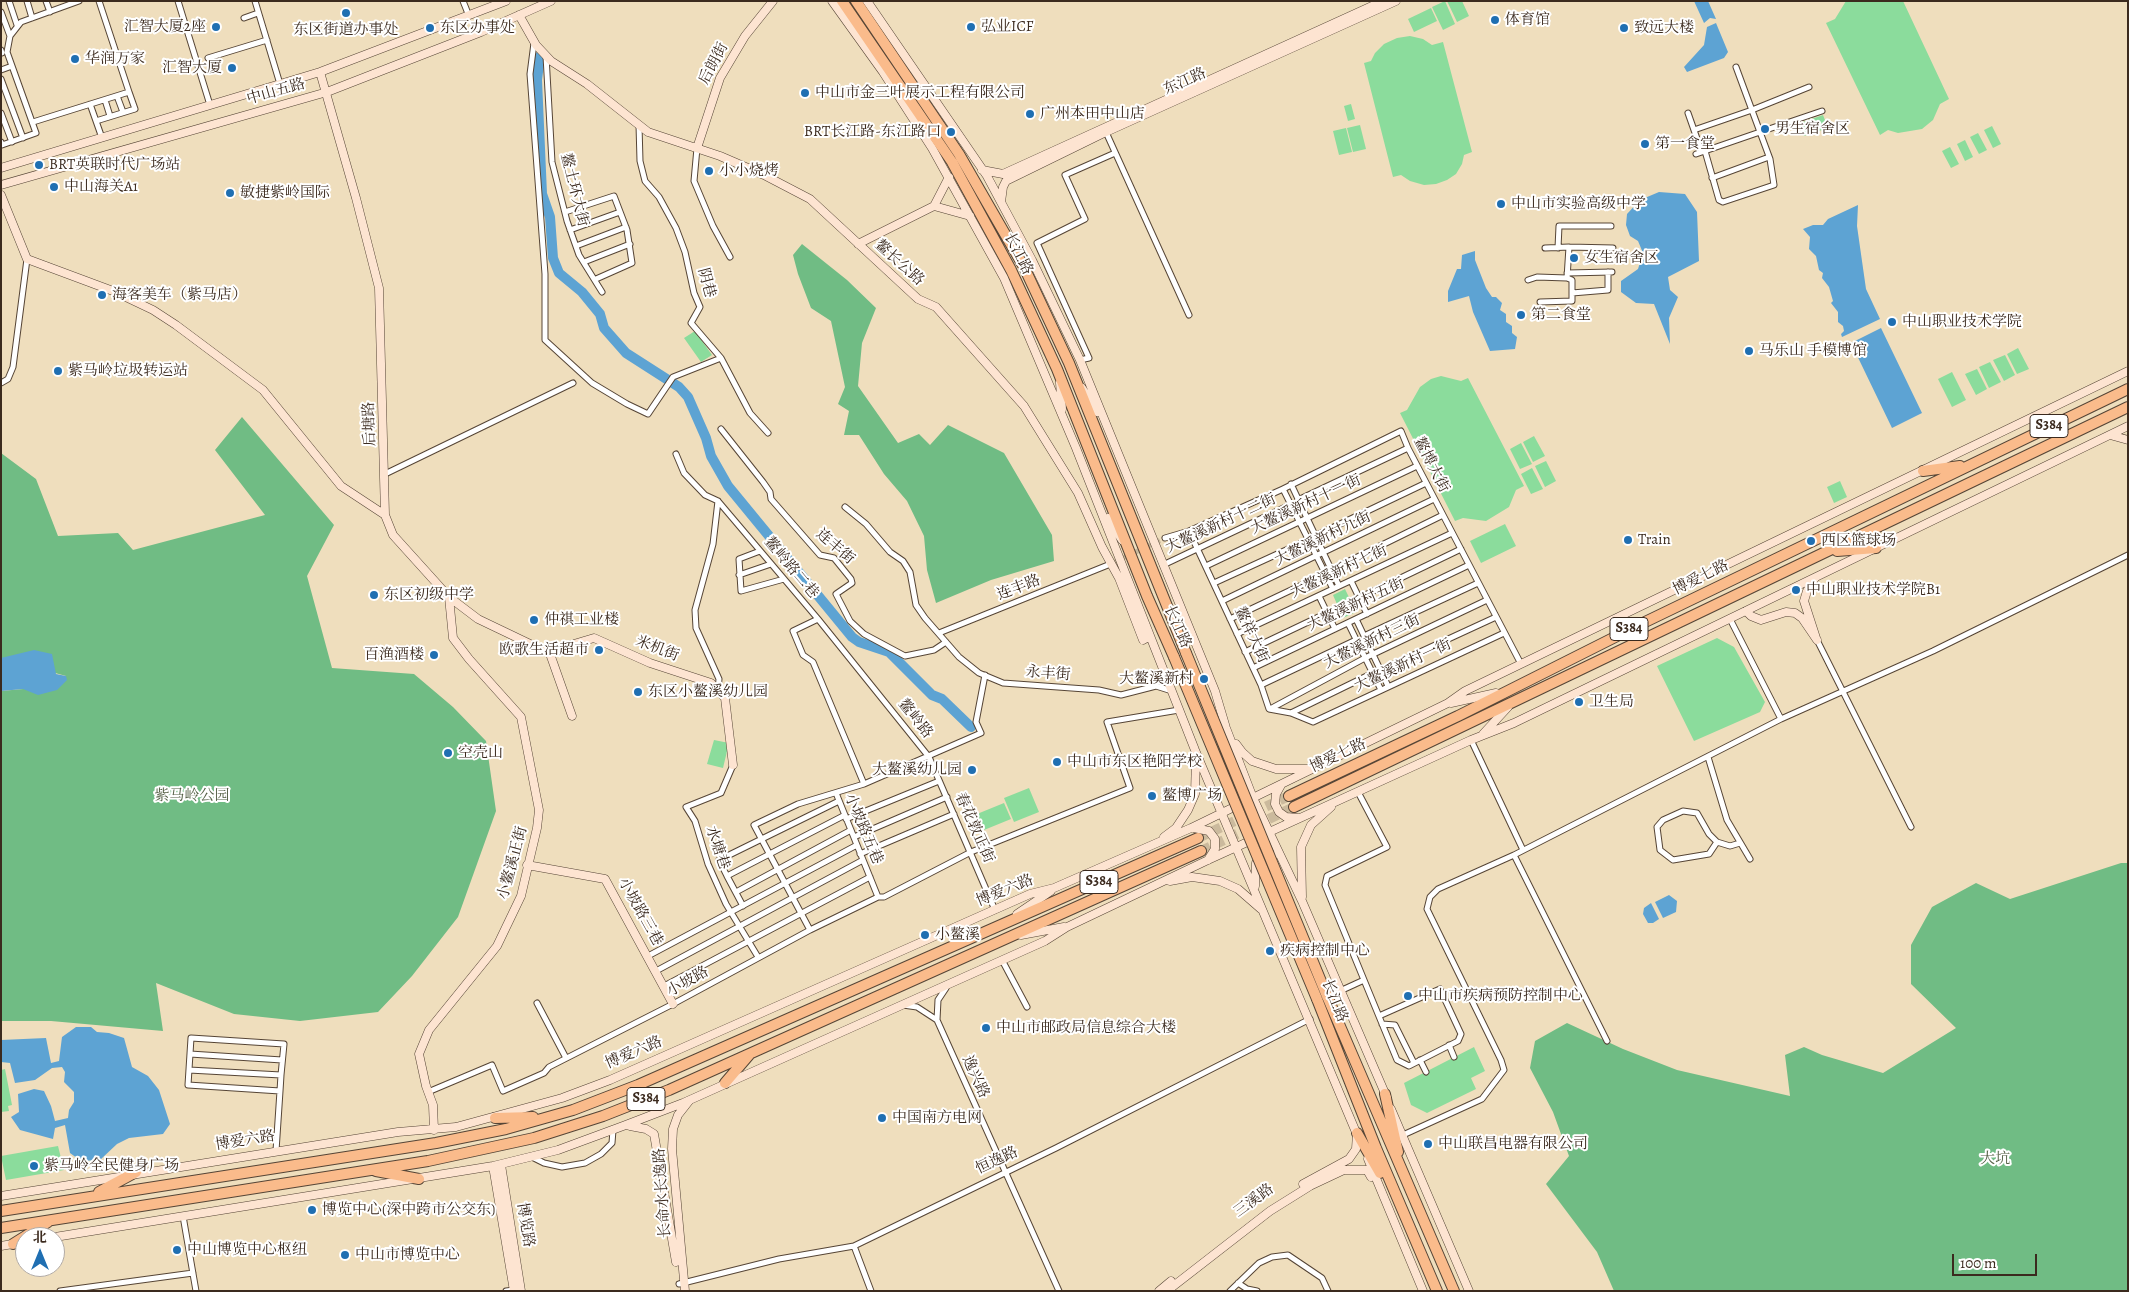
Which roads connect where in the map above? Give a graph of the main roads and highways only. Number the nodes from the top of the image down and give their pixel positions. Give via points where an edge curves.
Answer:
1 (842, 1) edge
2 (856, 1) edge
3 (2128, 389) edge
4 (2128, 407) edge
5 (1971, 464) junction
6 (1923, 471) road end
7 (1876, 548) road end
8 (1831, 551) junction
9 (1289, 796) tunnel mouth
10 (1294, 807) tunnel mouth
11 (1198, 838) tunnel mouth
12 (1202, 851) tunnel mouth
13 (752, 1052) junction
14 (725, 1083) road end
15 (1385, 1094) road end
16 (549, 1116) junction
17 (495, 1118) road end
18 (1357, 1133) road end
19 (1400, 1166) junction
20 (367, 1170) junction
21 (136, 1172) road end
22 (419, 1179) road end
23 (92, 1196) junction
24 (1400, 1205) junction
25 (1, 1211) edge
26 (51, 1220) junction
27 (1, 1228) edge
28 (13, 1244) road end
29 (1437, 1291) edge
30 (1454, 1291) edge

1 - 24 highway, 长江路, bridge via 952,162 1011,270 1058,374
2 - 19 highway, 长江路, bridge via 959,154 1024,267 1074,376 1156,583
3 - 5 highway, 博爱七路 / S384
4 - 8 highway, 博爱七路 / S384
5 - 6 highway
5 - 9 highway, 博爱七路 / S384
7 - 8 highway
8 - 10 highway, 博爱七路 / S384
11 - 16 highway, 博爱六路 / S384 via 638,1085
12 - 13 highway, S384
13 - 14 highway
13 - 20 highway, S384 via 628,1106 534,1138 428,1161
15 - 19 highway
16 - 17 highway
16 - 23 highway, 博爱六路 / S384 via 506,1129 436,1143
18 - 24 highway
19 - 30 highway, 长江路
20 - 22 highway
20 - 26 highway, S384
21 - 23 highway
23 - 25 highway, 博爱六路 / S384
24 - 29 highway, 长江路
26 - 27 highway, S384
26 - 28 highway

